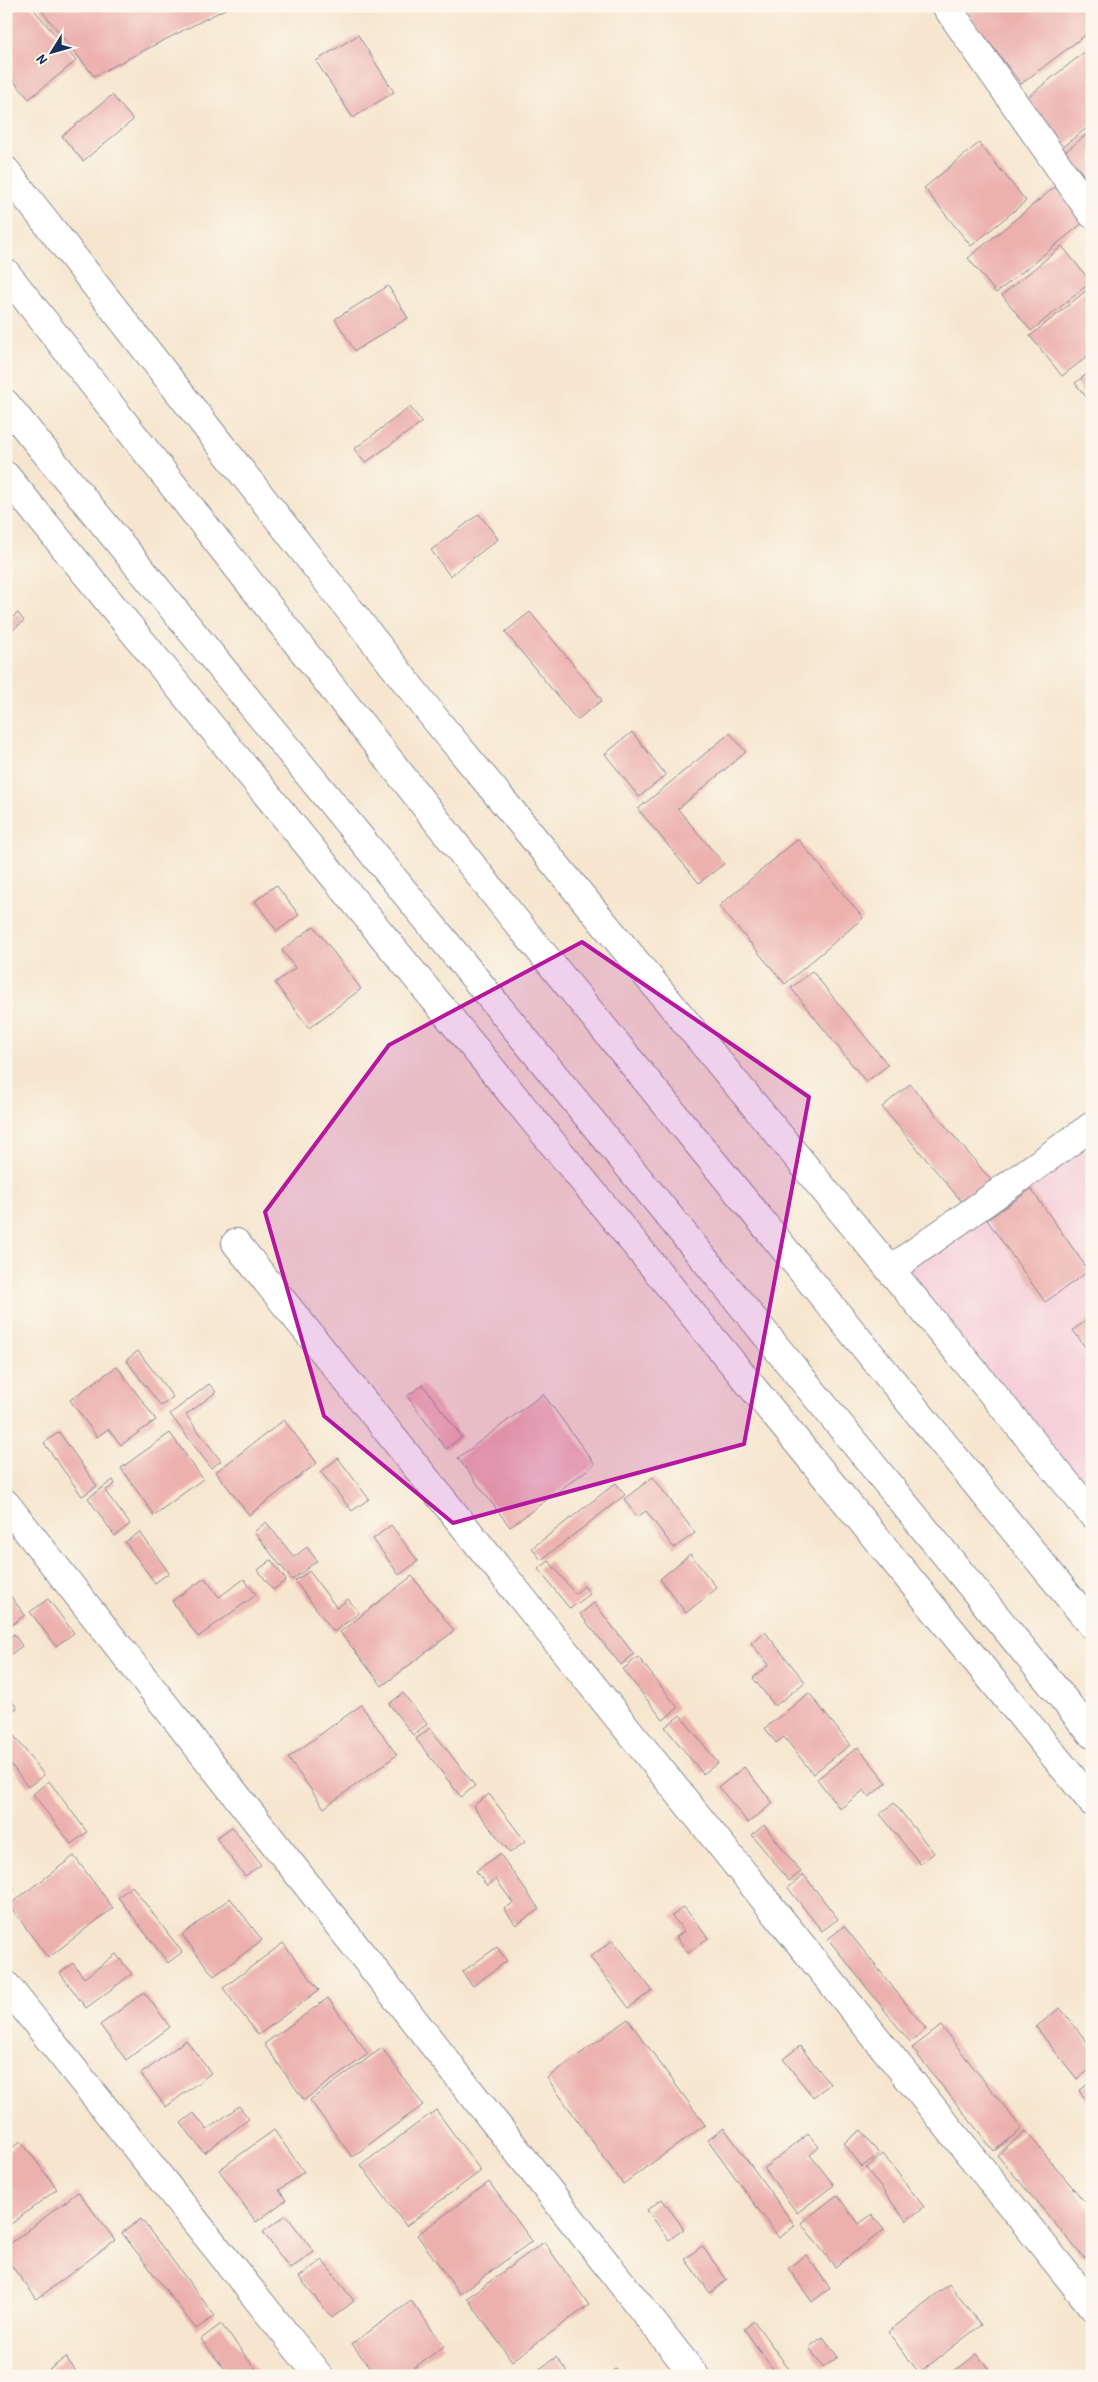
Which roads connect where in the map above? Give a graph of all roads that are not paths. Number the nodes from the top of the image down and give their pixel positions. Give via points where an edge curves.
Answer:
1 (946, 6) edge
2 (6, 171) edge
3 (1092, 214) edge
4 (6, 273) edge
5 (6, 404) edge
6 (6, 476) edge
7 (1092, 1126) edge
8 (236, 1243) dead end
9 (890, 1270) junction
10 (6, 1504) edge
11 (1092, 1514) edge
12 (1092, 1624) edge
13 (1092, 1734) edge
14 (1092, 1802) edge
15 (6, 1985) edge
16 (1092, 2306) edge
17 (319, 2376) edge
18 (695, 2376) edge

1 - 3 street
2 - 9 street via 436,720
4 - 12 street via 511,916
5 - 13 street
6 - 14 street
7 - 9 street
8 - 16 street
9 - 11 street
10 - 18 street
15 - 17 street

